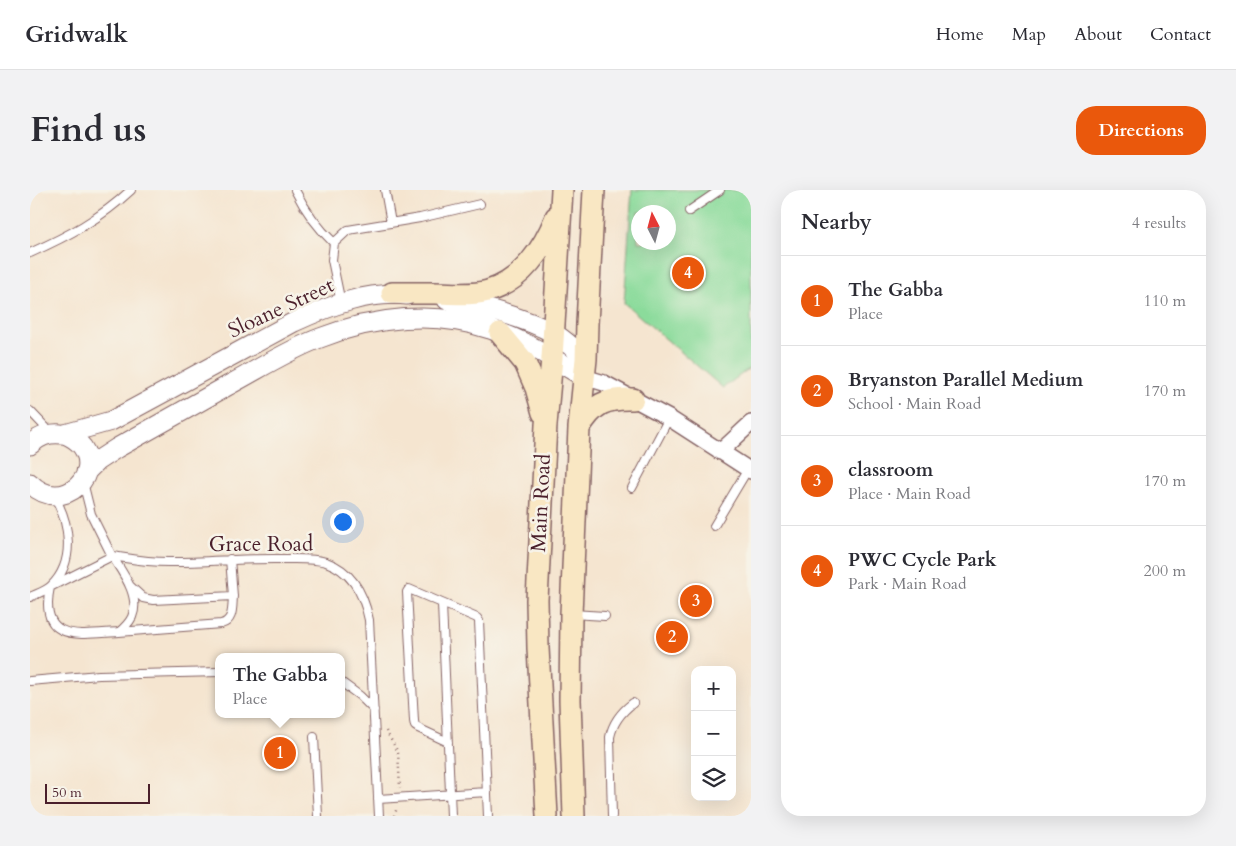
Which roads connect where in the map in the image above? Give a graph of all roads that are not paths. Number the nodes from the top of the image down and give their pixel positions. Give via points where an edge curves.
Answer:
1 (131, 190) edge
2 (294, 190) edge
3 (386, 190) edge
4 (594, 190) edge
5 (720, 190) edge
6 (561, 197) edge
7 (480, 204) dead end
8 (689, 211) dead end
9 (390, 223) junction
10 (334, 243) junction
11 (30, 254) edge
12 (392, 293) junction
13 (341, 303) junction
14 (500, 333) junction
15 (554, 333) junction
16 (552, 358) junction
17 (589, 372) junction
18 (633, 399) junction
19 (30, 411) edge
20 (669, 418) junction
21 (751, 423) edge
22 (546, 425) junction
23 (579, 428) junction
24 (58, 433) junction
25 (30, 445) edge
26 (720, 452) junction
27 (749, 470) edge
28 (85, 476) junction
29 (632, 488) dead end
30 (40, 493) edge
31 (714, 526) dead end
32 (112, 556) junction
33 (230, 559) junction
34 (50, 586) junction
35 (130, 586) junction
36 (233, 596) junction
37 (30, 597) edge
38 (442, 604) junction
39 (571, 614) junction
40 (605, 616) dead end
41 (120, 632) junction
42 (215, 672) edge
43 (30, 681) edge
44 (345, 685) edge
45 (633, 703) dead end
46 (374, 710) junction
47 (314, 736) dead end
48 (448, 742) junction
49 (487, 792) junction
50 (451, 794) junction
51 (378, 799) junction
52 (318, 816) edge
53 (379, 816) edge
54 (452, 816) edge
55 (488, 816) edge
56 (547, 816) edge
57 (574, 816) edge
58 (612, 816) edge

1 - 11 lane via 86,225
2 - 10 lane via 308,214
3 - 9 lane
4 - 17 main road, Main Road via 586,324
5 - 8 lane
6 - 12 main road via 548,237 538,253 505,284 488,291 466,294
6 - 15 main road, Main Road
7 - 9 lane
9 - 10 lane via 348,230
10 - 13 lane via 332,260
12 - 13 street, Sloane Street
12 - 15 street, Sloane Street via 467,304
13 - 24 street, Sloane Street via 294,322 111,421
14 - 16 street, Sloane Street via 532,345
14 - 22 main road via 525,363
14 - 28 street, Sloane Street via 447,319 402,318 345,329 289,352 117,448 97,461
15 - 16 main road, Main Road
15 - 17 street, Sloane Street
16 - 17 street, Sloane Street
16 - 22 main road, Main Road
17 - 18 street, Sloane Street
17 - 23 main road, Main Road
18 - 20 street, Sloane Street
18 - 23 main road via 618,398 602,403 588,414
19 - 24 lane
20 - 26 street, Sloane Street
20 - 29 lane
21 - 26 street
22 - 56 main road, Main Road via 537,600
23 - 39 main road, Main Road
24 - 25 street, Sloane Street via 43,435
24 - 28 street via 74,438 80,445 87,463
26 - 27 street, Sloane Street
27 - 31 lane
28 - 30 street, Sloane Street via 70,492
28 - 32 lane via 91,514
30 - 34 lane via 63,514 68,538 63,568
32 - 33 lane, Grace Road via 155,562
32 - 34 lane
32 - 35 lane
33 - 36 lane
33 - 46 lane, Grace Road via 325,562 337,567 355,583 370,620
34 - 37 lane
34 - 41 lane via 48,609 58,629 78,634
35 - 36 lane via 143,598 153,600
35 - 41 lane via 134,604 132,616
36 - 41 lane via 231,617 224,624
38 - 48 lane
38 - 48 lane via 411,589 407,592 415,726
38 - 49 lane via 477,618 479,622
39 - 40 lane
39 - 57 main road, Main Road
42 - 43 lane
44 - 46 lane
45 - 58 lane via 621,713 610,737
46 - 51 lane, Grace Road
47 - 52 lane
48 - 50 lane
49 - 50 lane
49 - 55 lane
50 - 51 lane
50 - 54 lane
51 - 53 lane, Grace Road

